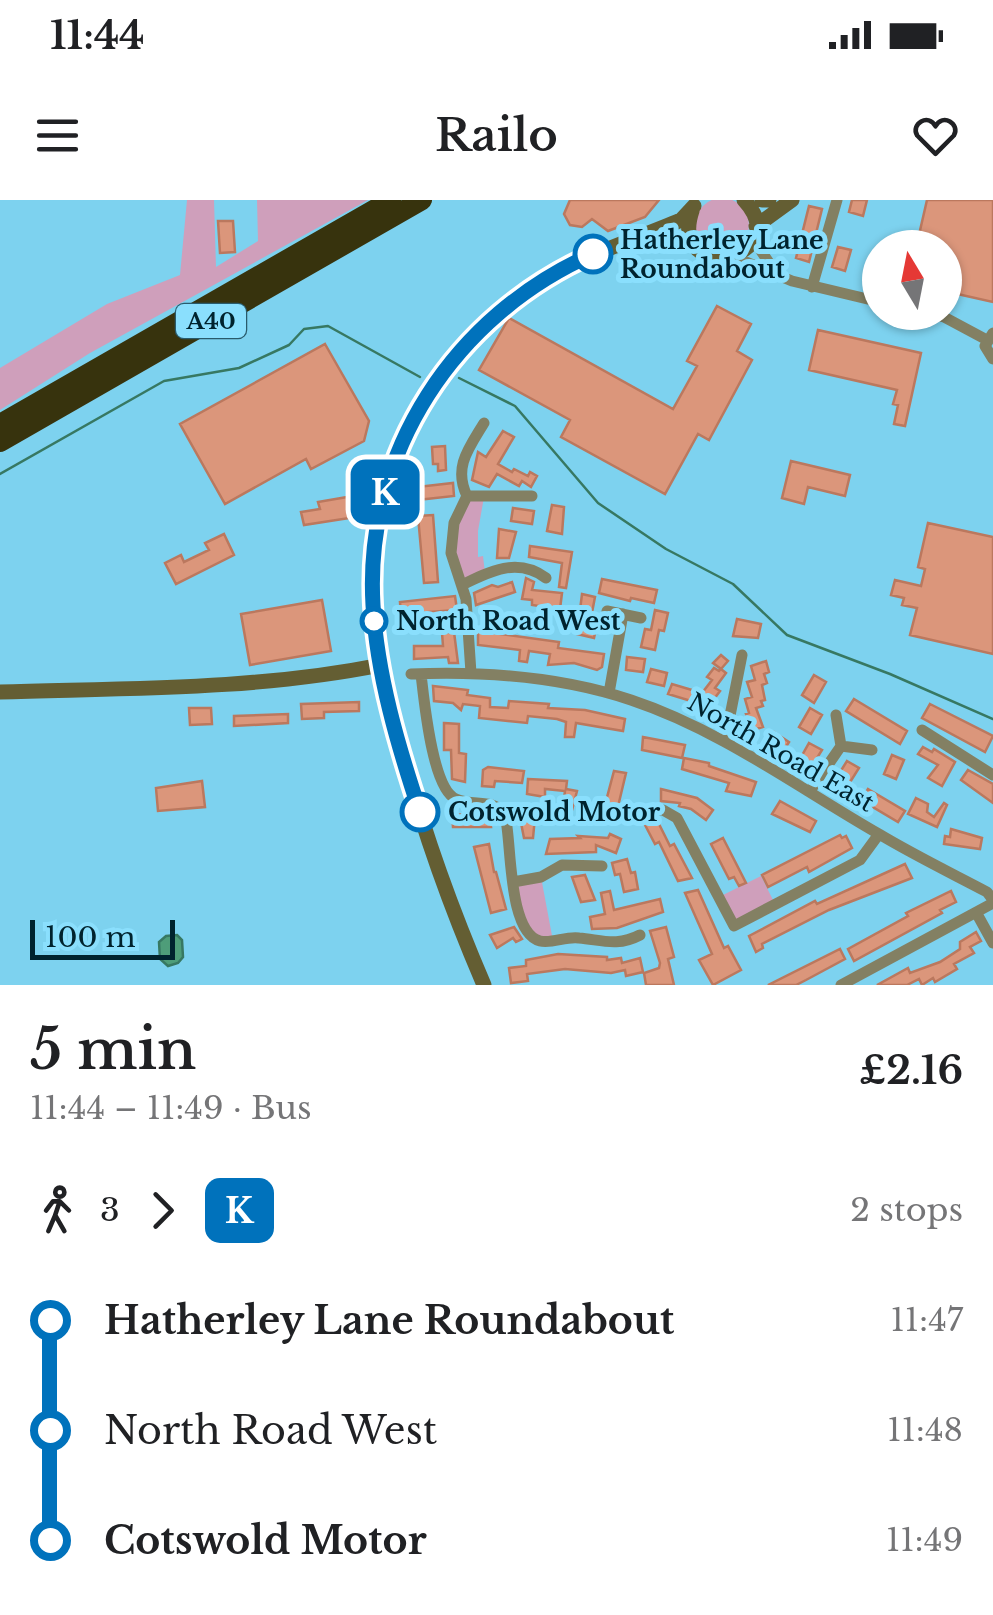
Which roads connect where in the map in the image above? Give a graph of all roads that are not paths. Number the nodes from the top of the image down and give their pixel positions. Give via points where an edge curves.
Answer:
1 (391, 200) edge
2 (422, 200) edge
3 (744, 200) edge
4 (792, 200) edge
5 (837, 200) edge
6 (697, 203) edge
7 (754, 233) junction
8 (690, 238) junction
9 (633, 241) junction
10 (734, 257) junction
11 (777, 274) junction
12 (812, 287) junction
13 (862, 298) edge
14 (962, 325) edge
15 (990, 337) edge
16 (993, 359) edge
17 (484, 423) dead end
18 (0, 424) edge
19 (0, 442) edge
20 (467, 496) junction
21 (532, 496) dead end
22 (546, 578) dead end
23 (462, 585) junction
24 (607, 611) dead end
25 (623, 614) junction
26 (641, 618) dead end
27 (742, 656) dead end
28 (381, 665) junction
29 (471, 673) junction
30 (0, 692) edge
31 (609, 693) junction
32 (836, 715) dead end
33 (922, 730) dead end
34 (725, 740) junction
35 (841, 746) junction
36 (872, 750) dead end
37 (993, 775) edge
38 (810, 791) junction
39 (637, 810) dead end
40 (879, 834) junction
41 (602, 866) dead end
42 (513, 882) junction
43 (993, 902) edge
44 (977, 914) junction
45 (640, 936) dead end
46 (993, 943) edge
47 (484, 985) edge
48 (841, 985) edge

1 - 18 highway, A40
2 - 19 highway, A40
3 - 7 street via 752,209
4 - 7 street
5 - 12 street
6 - 8 street
6 - 9 street via 681,220
7 - 10 street
7 - 11 street
8 - 9 street
8 - 10 street via 710,257
9 - 28 street via 576,262 518,296 467,342 428,393 396,458 377,526 372,603
10 - 11 street
11 - 12 street
12 - 13 street
14 - 15 street
15 - 16 street via 986,352
17 - 20 street via 460,466
20 - 21 street
20 - 23 street via 451,542
22 - 23 street via 508,566
23 - 29 street
24 - 25 street
25 - 26 street
25 - 31 street
27 - 34 street
28 - 30 street via 325,676
28 - 47 street via 430,845
29 - 31 street, North Road East
29 - 42 street, North Road East via 416,674 443,786 457,799 488,802 502,811
31 - 34 street, North Road East
32 - 35 street
33 - 37 street
34 - 38 street, North Road East
35 - 36 street
35 - 38 street
38 - 40 street, North Road East
39 - 40 street via 663,810 677,818 734,926 860,860
40 - 43 street, North Road East via 987,892
41 - 42 street via 562,866
42 - 45 street via 522,918 537,940 613,944
43 - 44 street
44 - 46 street
44 - 48 street

